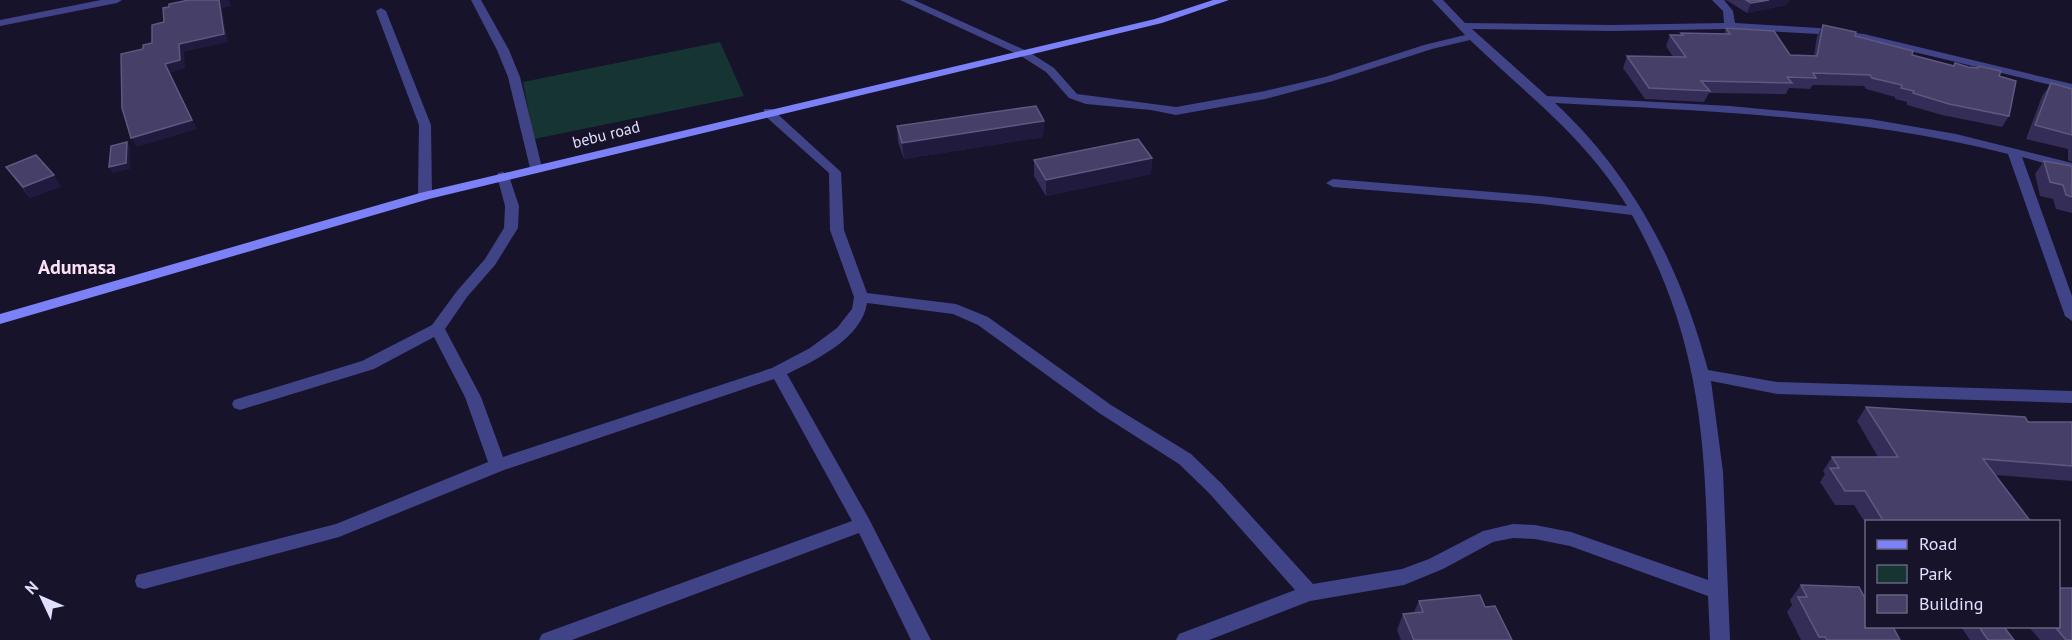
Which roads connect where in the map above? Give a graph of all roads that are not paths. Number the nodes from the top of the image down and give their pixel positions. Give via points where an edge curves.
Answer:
1 (117, 0) edge
2 (476, 0) edge
3 (905, 0) edge
4 (1224, 0) edge
5 (1437, 0) edge
6 (1717, 0) edge
7 (381, 11) dead end
8 (0, 23) edge
9 (1729, 26) junction
10 (1466, 31) junction
11 (1024, 54) junction
12 (2072, 87) edge
13 (1543, 99) junction
14 (768, 112) junction
15 (2013, 151) junction
16 (2072, 167) edge
17 (536, 168) junction
18 (503, 176) junction
19 (1333, 183) dead end
20 (425, 196) junction
21 (1636, 212) junction
22 (861, 297) junction
23 (2072, 316) edge
24 (0, 319) edge
25 (437, 329) junction
26 (778, 372) junction
27 (1701, 374) junction
28 (2072, 397) edge
29 (240, 404) dead end
30 (498, 465) junction
31 (863, 524) junction
32 (144, 581) dead end
33 (1716, 591) junction
34 (1309, 593) junction
35 (549, 640) edge
36 (921, 640) edge
37 (1186, 640) edge
38 (1720, 640) edge

1 - 8 street
2 - 17 street via 514,78
3 - 11 street
4 - 11 street, bebu road via 1158,21
5 - 10 street
6 - 9 street via 1730,13
7 - 20 street via 425,125
9 - 10 street
9 - 12 street via 1864,37
10 - 11 street via 1329,80 1176,111 1073,96 1050,70
10 - 13 street
11 - 14 street, bebu road
13 - 15 street via 1796,114 1917,130
13 - 21 street via 1599,156
14 - 17 street, bebu road
14 - 22 street via 835,172 835,221
15 - 16 street
15 - 23 street
17 - 18 street, bebu road
18 - 20 street, bebu road
18 - 25 street via 512,206 511,228 490,262
19 - 21 street
20 - 24 street, bebu road
21 - 27 street via 1680,304
22 - 26 street via 852,321 837,336
22 - 34 street via 956,309 983,321 1105,409 1185,459
25 - 29 street via 368,365
25 - 30 street via 473,397
26 - 30 street
26 - 31 street
27 - 28 street via 1777,388
27 - 33 street via 1714,473
30 - 32 street via 339,530
31 - 35 street
31 - 36 street
33 - 34 street via 1570,539 1513,531 1489,536 1404,577
33 - 38 street
34 - 37 street

